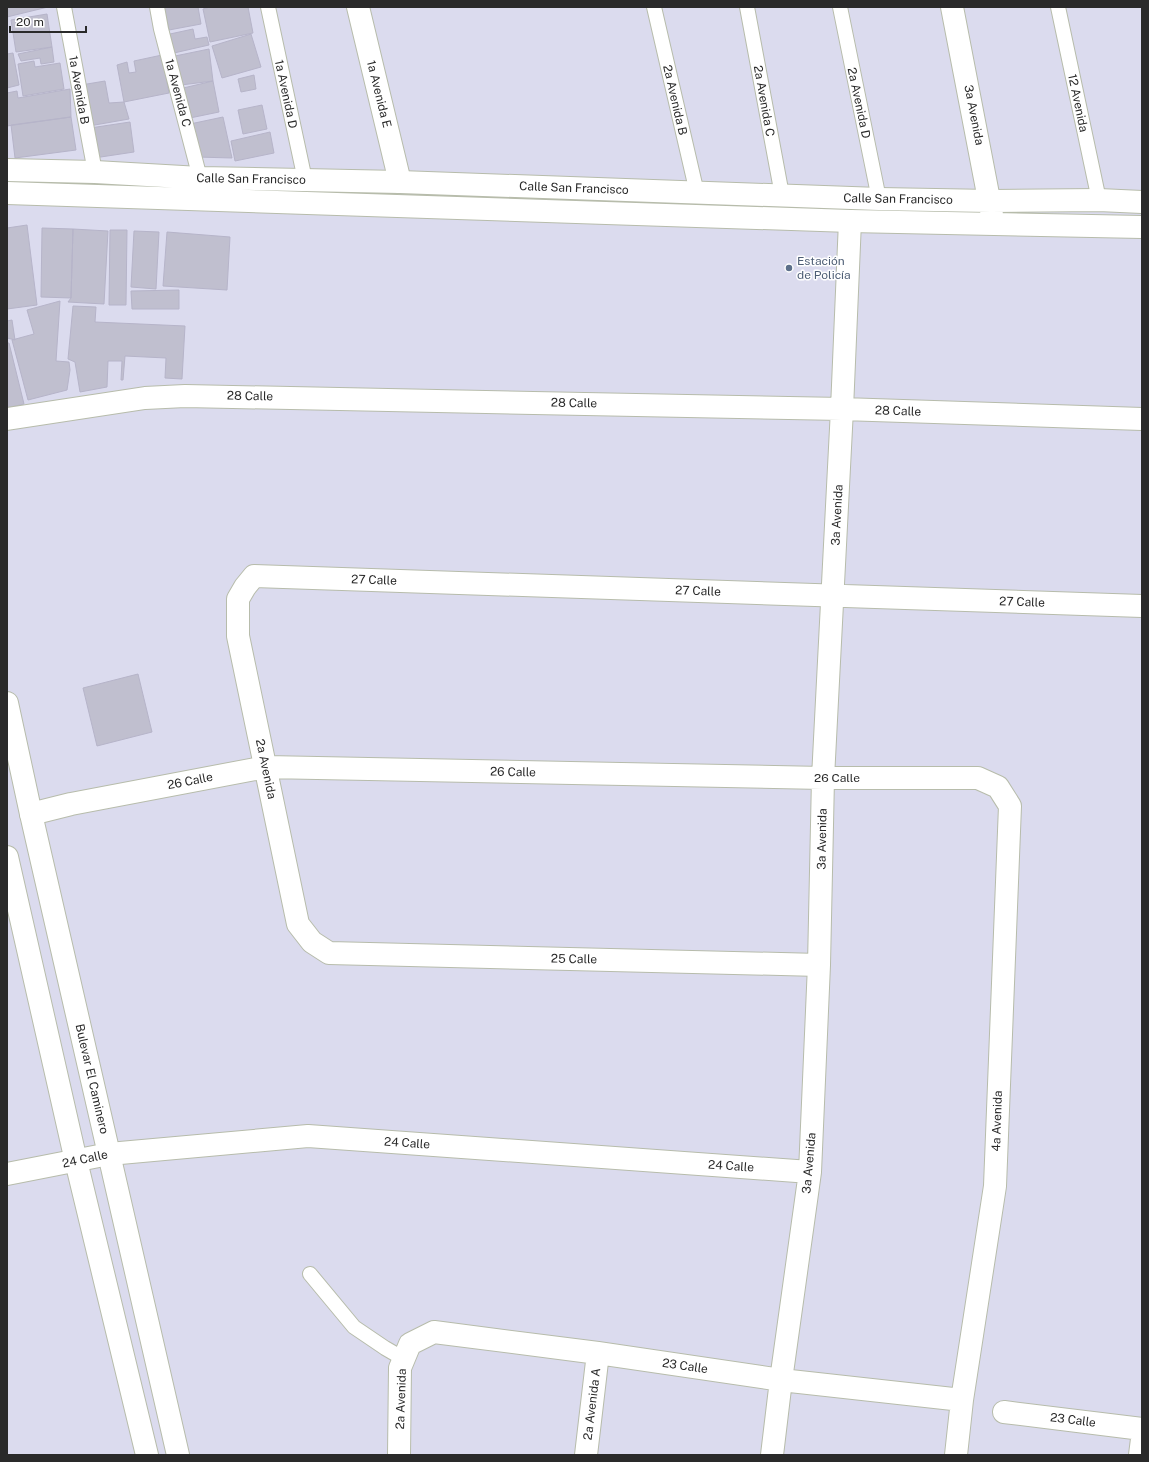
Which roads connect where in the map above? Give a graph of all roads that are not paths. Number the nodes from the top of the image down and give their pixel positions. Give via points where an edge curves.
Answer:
1 (64, 7) edge
2 (157, 7) edge
3 (268, 7) edge
4 (358, 7) edge
5 (654, 7) edge
6 (747, 7) edge
7 (840, 7) edge
8 (952, 7) edge
9 (1058, 7) edge
10 (7, 170) edge
11 (95, 172) junction
12 (200, 178) junction
13 (305, 180) junction
14 (400, 182) junction
15 (7, 193) edge
16 (697, 193) junction
17 (782, 195) junction
18 (879, 199) junction
19 (1099, 200) junction
20 (991, 201) junction
21 (1142, 202) edge
22 (850, 221) junction
23 (993, 224) junction
24 (1142, 227) edge
25 (842, 409) junction
26 (7, 418) edge
27 (1142, 419) edge
28 (254, 576) joint
29 (833, 596) junction
30 (1142, 606) edge
31 (7, 703) edge
32 (266, 767) junction
33 (823, 778) junction
34 (998, 788) joint
35 (31, 814) junction
36 (7, 857) edge
37 (328, 953) joint
38 (819, 964) junction
39 (109, 1154) junction
40 (76, 1161) junction
41 (810, 1172) junction
42 (7, 1174) edge
43 (310, 1274) dead end
44 (407, 1351) junction
45 (598, 1353) junction
46 (781, 1380) junction
47 (962, 1400) junction
48 (1004, 1412) dead end
49 (1142, 1429) edge
50 (1142, 1439) edge
51 (147, 1455) edge
52 (178, 1455) edge
53 (399, 1455) edge
54 (586, 1455) edge
55 (772, 1455) edge
56 (956, 1455) edge
57 (1140, 1455) edge

1 - 11 lane, 1a Avenida B
2 - 12 lane, 1a Avenida C
3 - 13 lane, 1a Avenida D
4 - 14 street, 1a Avenida E
5 - 16 lane, 2a Avenida B
6 - 17 lane, 2a Avenida C
7 - 18 lane, 2a Avenida D
8 - 20 street, 3a Avenida
9 - 19 lane, 12 Avenida
10 - 11 street, Calle San Francisco
11 - 12 street, Calle San Francisco
12 - 13 street, Calle San Francisco
13 - 14 street, Calle San Francisco
14 - 16 street, Calle San Francisco
15 - 22 street, Calle San Francisco
16 - 17 street, Calle San Francisco
17 - 18 street, Calle San Francisco
18 - 20 street, Calle San Francisco
19 - 20 street, Calle San Francisco
19 - 21 street, Calle San Francisco
20 - 23 street, 3a Avenida
22 - 23 street, Calle San Francisco
22 - 25 street, 3a Avenida
23 - 24 street, Calle San Francisco
25 - 26 street, 28 Calle via 185,396 145,398
25 - 27 street, 28 Calle
25 - 29 street, 3a Avenida
28 - 29 street, 27 Calle
28 - 32 street, 2a Avenida via 238,599 238,636
29 - 30 street, 27 Calle
29 - 33 street, 3a Avenida
31 - 35 street, Bulevar El Caminero
32 - 33 street, 26 Calle
32 - 35 street, 26 Calle via 70,804
32 - 37 street, 2a Avenida via 298,924 312,942
33 - 34 street, 26 Calle via 978,778
33 - 38 street, 3a Avenida
34 - 47 street, 4a Avenida via 1010,806 995,1186
35 - 39 street, Bulevar El Caminero
36 - 40 street
37 - 38 street, 25 Calle
38 - 41 street, 3a Avenida
39 - 40 street, 24 Calle
39 - 41 street, 24 Calle via 308,1136
39 - 52 street, Bulevar El Caminero
40 - 42 street, 24 Calle
40 - 51 street
41 - 46 street, 3a Avenida
43 - 44 lane via 354,1327 385,1348
44 - 45 street, 23 Calle via 434,1332
44 - 53 street, 2a Avenida via 400,1368
45 - 46 street, 23 Calle
45 - 54 street, 2a Avenida A
46 - 47 street, 23 Calle
46 - 55 street, 3a Avenida
47 - 56 street, 4a Avenida
48 - 49 street, 23 Calle
50 - 57 street

